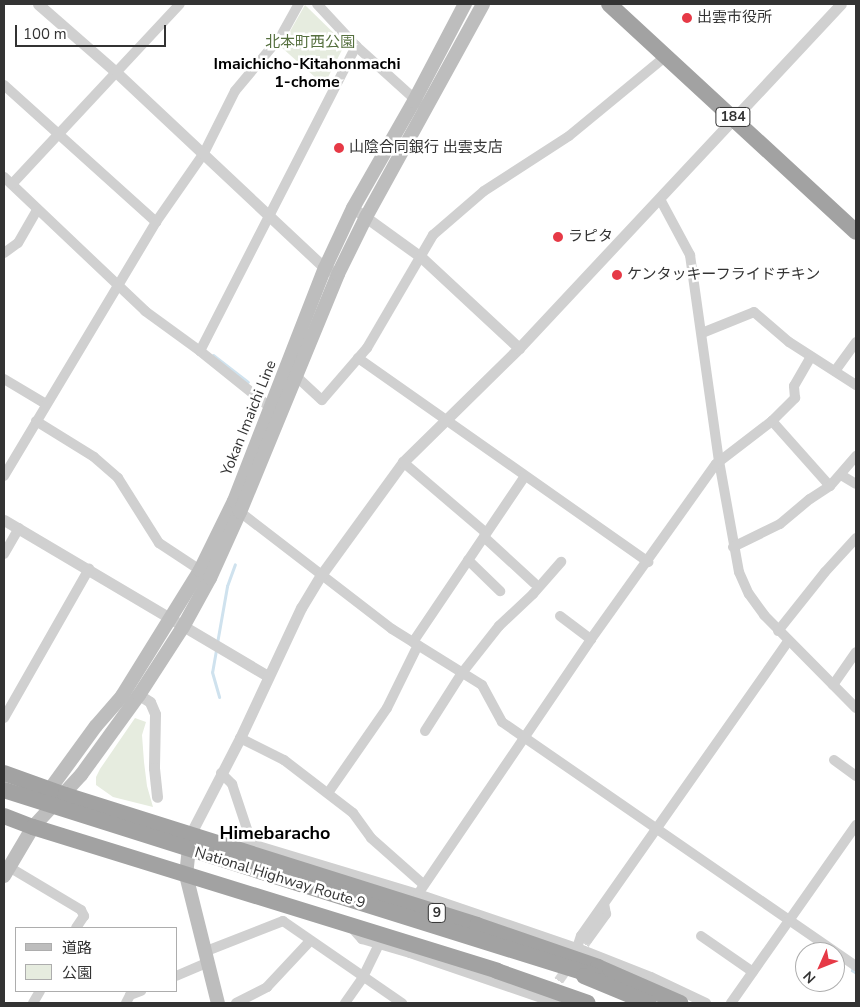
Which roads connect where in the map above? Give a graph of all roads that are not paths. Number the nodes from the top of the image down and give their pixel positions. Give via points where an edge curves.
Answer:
1 (38, 4) edge
2 (164, 4) edge
3 (180, 4) edge
4 (299, 4) edge
5 (317, 4) edge
6 (465, 4) edge
7 (483, 4) edge
8 (609, 4) edge
9 (841, 4) edge
10 (173, 12) junction
11 (356, 46) junction
12 (666, 56) junction
13 (117, 73) junction
14 (4, 85) edge
15 (421, 104) junction
16 (734, 118) junction
17 (57, 135) junction
18 (204, 153) junction
19 (4, 176) edge
20 (12, 184) junction
21 (660, 199) junction
22 (354, 208) junction
23 (37, 210) junction
24 (269, 217) junction
25 (366, 217) junction
26 (156, 222) junction
27 (856, 232) edge
28 (4, 253) edge
29 (421, 257) junction
30 (325, 268) junction
31 (338, 274) junction
32 (116, 286) junction
33 (702, 333) junction
34 (856, 342) edge
35 (519, 348) junction
36 (200, 351) junction
37 (811, 356) junction
38 (358, 358) junction
39 (835, 371) junction
40 (296, 377) junction
41 (4, 379) edge
42 (856, 385) edge
43 (46, 404) junction
44 (271, 408) junction
45 (36, 421) junction
46 (446, 421) junction
47 (772, 421) junction
48 (856, 456) edge
49 (719, 461) junction
50 (403, 462) junction
51 (4, 476) edge
52 (525, 476) junction
53 (841, 476) junction
54 (856, 484) edge
55 (830, 486) junction
56 (240, 512) junction
57 (4, 520) edge
58 (19, 528) junction
59 (485, 535) junction
60 (856, 538) edge
61 (733, 548) junction
62 (4, 554) edge
63 (468, 560) junction
64 (561, 562) dead end
65 (648, 562) junction
66 (89, 568) junction
67 (200, 570) junction
68 (321, 575) junction
69 (534, 583) dead end
70 (500, 591) dead end
71 (560, 616) dead end
72 (170, 620) junction
73 (183, 627) junction
74 (778, 631) junction
75 (591, 639) junction
76 (788, 642) junction
77 (415, 643) junction
78 (856, 652) edge
79 (462, 673) junction
80 (268, 676) junction
81 (833, 685) junction
82 (139, 695) junction
83 (7, 704) edge
84 (856, 708) edge
85 (4, 718) edge
86 (425, 731) dead end
87 (525, 737) junction
88 (240, 738) junction
89 (834, 760) dead end
90 (4, 773) edge
91 (221, 774) junction
92 (856, 776) edge
93 (4, 790) edge
94 (57, 792) junction
95 (328, 793) junction
96 (158, 796) dead end
97 (4, 816) edge
98 (856, 825) edge
99 (34, 827) junction
100 (657, 829) junction
101 (190, 835) junction
102 (252, 844) junction
103 (234, 849) junction
104 (6, 871) edge
105 (186, 875) junction
106 (377, 881) junction
107 (423, 884) junction
108 (354, 887) junction
109 (418, 894) junction
110 (604, 904) junction
111 (495, 920) junction
112 (790, 922) junction
113 (351, 926) junction
114 (477, 926) junction
115 (77, 927) edge
116 (702, 936) dead end
117 (588, 939) tunnel mouth
118 (310, 941) junction
119 (379, 944) junction
120 (577, 948) junction
121 (206, 957) junction
122 (556, 965) junction
123 (856, 966) edge
124 (497, 972) junction
125 (753, 972) junction
126 (178, 975) edge
127 (474, 976) junction
128 (363, 977) junction
129 (651, 977) junction
130 (633, 981) junction
131 (39, 992) edge
132 (138, 992) edge
133 (536, 1000) edge
134 (216, 1002) edge
135 (33, 1003) edge
136 (126, 1003) edge
137 (236, 1003) edge
138 (345, 1003) edge
139 (402, 1003) edge
140 (556, 1003) edge
141 (588, 1003) edge
142 (650, 1003) edge
143 (666, 1003) edge
144 (680, 1003) edge
145 (706, 1003) edge
146 (731, 1003) edge

1 - 13 street
2 - 10 street
3 - 10 street
4 - 18 street via 281,36 235,91
5 - 11 street
6 - 15 main road, Yokan Imaichi Line
7 - 15 main road, Yokan Imaichi Line
8 - 12 highway, 184
9 - 16 street
10 - 13 street
11 - 15 street
11 - 24 street
12 - 16 highway, 184
12 - 29 street via 569,136 484,191 433,235
13 - 17 street
13 - 18 street
14 - 17 street
15 - 22 main road, Yokan Imaichi Line
15 - 25 main road, Yokan Imaichi Line
16 - 21 street
16 - 27 highway, 184
17 - 20 street
17 - 26 street
18 - 24 street
18 - 26 street
19 - 20 street
20 - 23 street
21 - 33 street via 690,255
21 - 35 street
22 - 25 street
22 - 30 main road, Yokan Imaichi Line
23 - 28 street via 18,243
23 - 32 street
24 - 30 street
24 - 36 street
25 - 29 street
25 - 31 main road, Yokan Imaichi Line
26 - 32 street
29 - 35 street
29 - 38 street via 390,312
30 - 31 street
30 - 44 main road, Yokan Imaichi Line
31 - 40 main road, Yokan Imaichi Line
32 - 36 street
32 - 43 street
33 - 37 street via 754,312 774,332
33 - 49 street
34 - 39 street
35 - 46 street
36 - 44 street
37 - 39 street
37 - 47 street via 794,386 795,398
38 - 40 street via 322,400
38 - 46 street
39 - 42 street
40 - 56 main road, Yokan Imaichi Line
41 - 43 street
43 - 45 street
44 - 67 main road, Yokan Imaichi Line via 234,501
45 - 51 street
45 - 67 street via 94,457 118,478 159,543
46 - 50 street
46 - 52 street
47 - 49 street
47 - 55 street
48 - 53 street
49 - 61 street
49 - 65 street
50 - 59 street
50 - 68 street
52 - 59 street
52 - 65 street
53 - 54 street
53 - 55 street
55 - 61 street via 780,524
56 - 68 street
56 - 73 main road, Yokan Imaichi Line
57 - 58 street
58 - 62 street
58 - 66 street
59 - 63 street
59 - 69 street
60 - 74 street
61 - 74 street via 749,594
63 - 70 street
63 - 77 street
64 - 79 street via 499,626
65 - 75 street
66 - 72 street
66 - 83 street
67 - 72 main road, Yokan Imaichi Line
68 - 77 street
68 - 80 street
71 - 75 street
72 - 73 street
72 - 94 main road, Yokan Imaichi Line via 122,696 96,726
73 - 80 street
73 - 82 main road, Yokan Imaichi Line
74 - 76 street
75 - 87 street
76 - 81 street
76 - 100 street
77 - 79 street
77 - 95 street via 387,708
78 - 81 street
79 - 86 street
79 - 87 street via 482,685 502,722
80 - 88 street
81 - 84 street
82 - 94 main road, Yokan Imaichi Line
82 - 96 street via 150,702 155,714 154,768
83 - 85 street
87 - 100 street
87 - 107 street
88 - 91 street
88 - 95 street via 284,760
89 - 92 street
90 - 94 highway, 9
91 - 101 street
91 - 102 street via 232,784
93 - 122 highway, National Highway Route 9 / 9, bridge
94 - 99 main road, Yokan Imaichi Line
94 - 101 highway, 9
95 - 107 street via 353,813 370,838
97 - 99 highway
98 - 112 street via 792,914
99 - 104 main road, Yokan Imaichi Line
99 - 105 highway
100 - 110 street
100 - 112 street
101 - 103 highway, 9
101 - 105 main road
102 - 103 street
102 - 106 street
103 - 108 highway, 9
104 - 115 street via 81,910 84,916
105 - 113 highway
105 - 121 main road
106 - 108 street
106 - 109 street
107 - 109 street
108 - 114 highway, 9
109 - 111 street
110 - 117 street via 606,914
110 - 120 street via 581,936
111 - 114 street
111 - 120 street
112 - 123 street
112 - 125 street
113 - 119 street via 362,939
113 - 124 highway
114 - 130 highway, 9
116 - 125 street
118 - 121 street via 283,922
118 - 128 street
118 - 137 street via 267,987
119 - 127 street
119 - 128 street
120 - 129 street
121 - 126 street
121 - 134 main road
122 - 142 highway, National Highway Route 9 / 9
122 - 143 highway, National Highway Route 9 / 9 via 615,982
124 - 127 street
124 - 141 highway
125 - 146 street
127 - 133 street
128 - 138 street
128 - 139 street
129 - 130 street
129 - 145 street
130 - 144 highway, 9
131 - 135 street
132 - 136 street via 130,995
133 - 140 street

